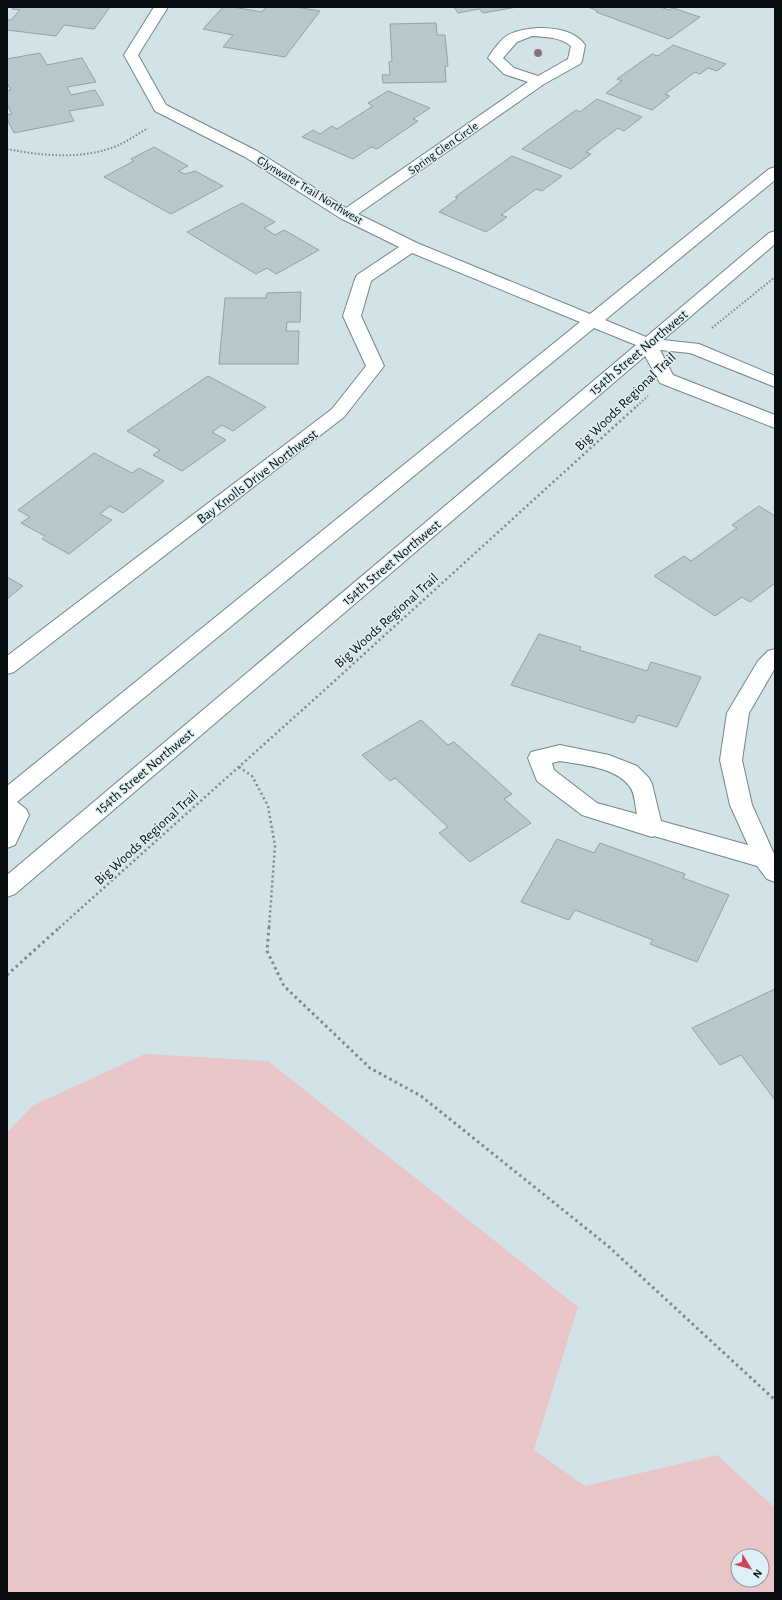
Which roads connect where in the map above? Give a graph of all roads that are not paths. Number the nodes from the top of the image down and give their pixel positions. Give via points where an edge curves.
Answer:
1 (161, 7) edge
2 (539, 81) junction
3 (775, 172) edge
4 (346, 215) junction
5 (775, 236) edge
6 (411, 246) junction
7 (593, 321) junction
8 (648, 344) junction
9 (775, 382) edge
10 (775, 422) edge
11 (775, 656) edge
12 (7, 667) edge
13 (7, 798) edge
14 (7, 807) edge
15 (652, 828) junction
16 (7, 839) edge
17 (770, 866) edge
18 (7, 888) edge

1 - 4 street, Glynwater Trail Northwest via 131,55 160,108 251,154
2 - 2 street, Spring Glen Circle via 575,61 578,45 570,38 531,32 512,39 495,58 509,71
2 - 4 street, Spring Glen Circle
3 - 7 street
4 - 6 street, Glynwater Trail Northwest
5 - 8 street, 154th Street Northwest
6 - 7 street, Glynwater Trail Northwest
6 - 12 street, Bay Knolls Drive Northwest via 363,279 352,316 375,366 338,413
7 - 8 street, Glynwater Trail Northwest
7 - 13 street
8 - 9 street, Glynwater Trail Northwest via 694,348
8 - 10 street via 666,379
8 - 18 street, 154th Street Northwest
11 - 17 street via 765,666 738,713 730,760 741,805
14 - 16 street via 18,815
15 - 15 street via 590,809 545,775 539,758 560,753 609,763 629,772 641,784
15 - 17 street

